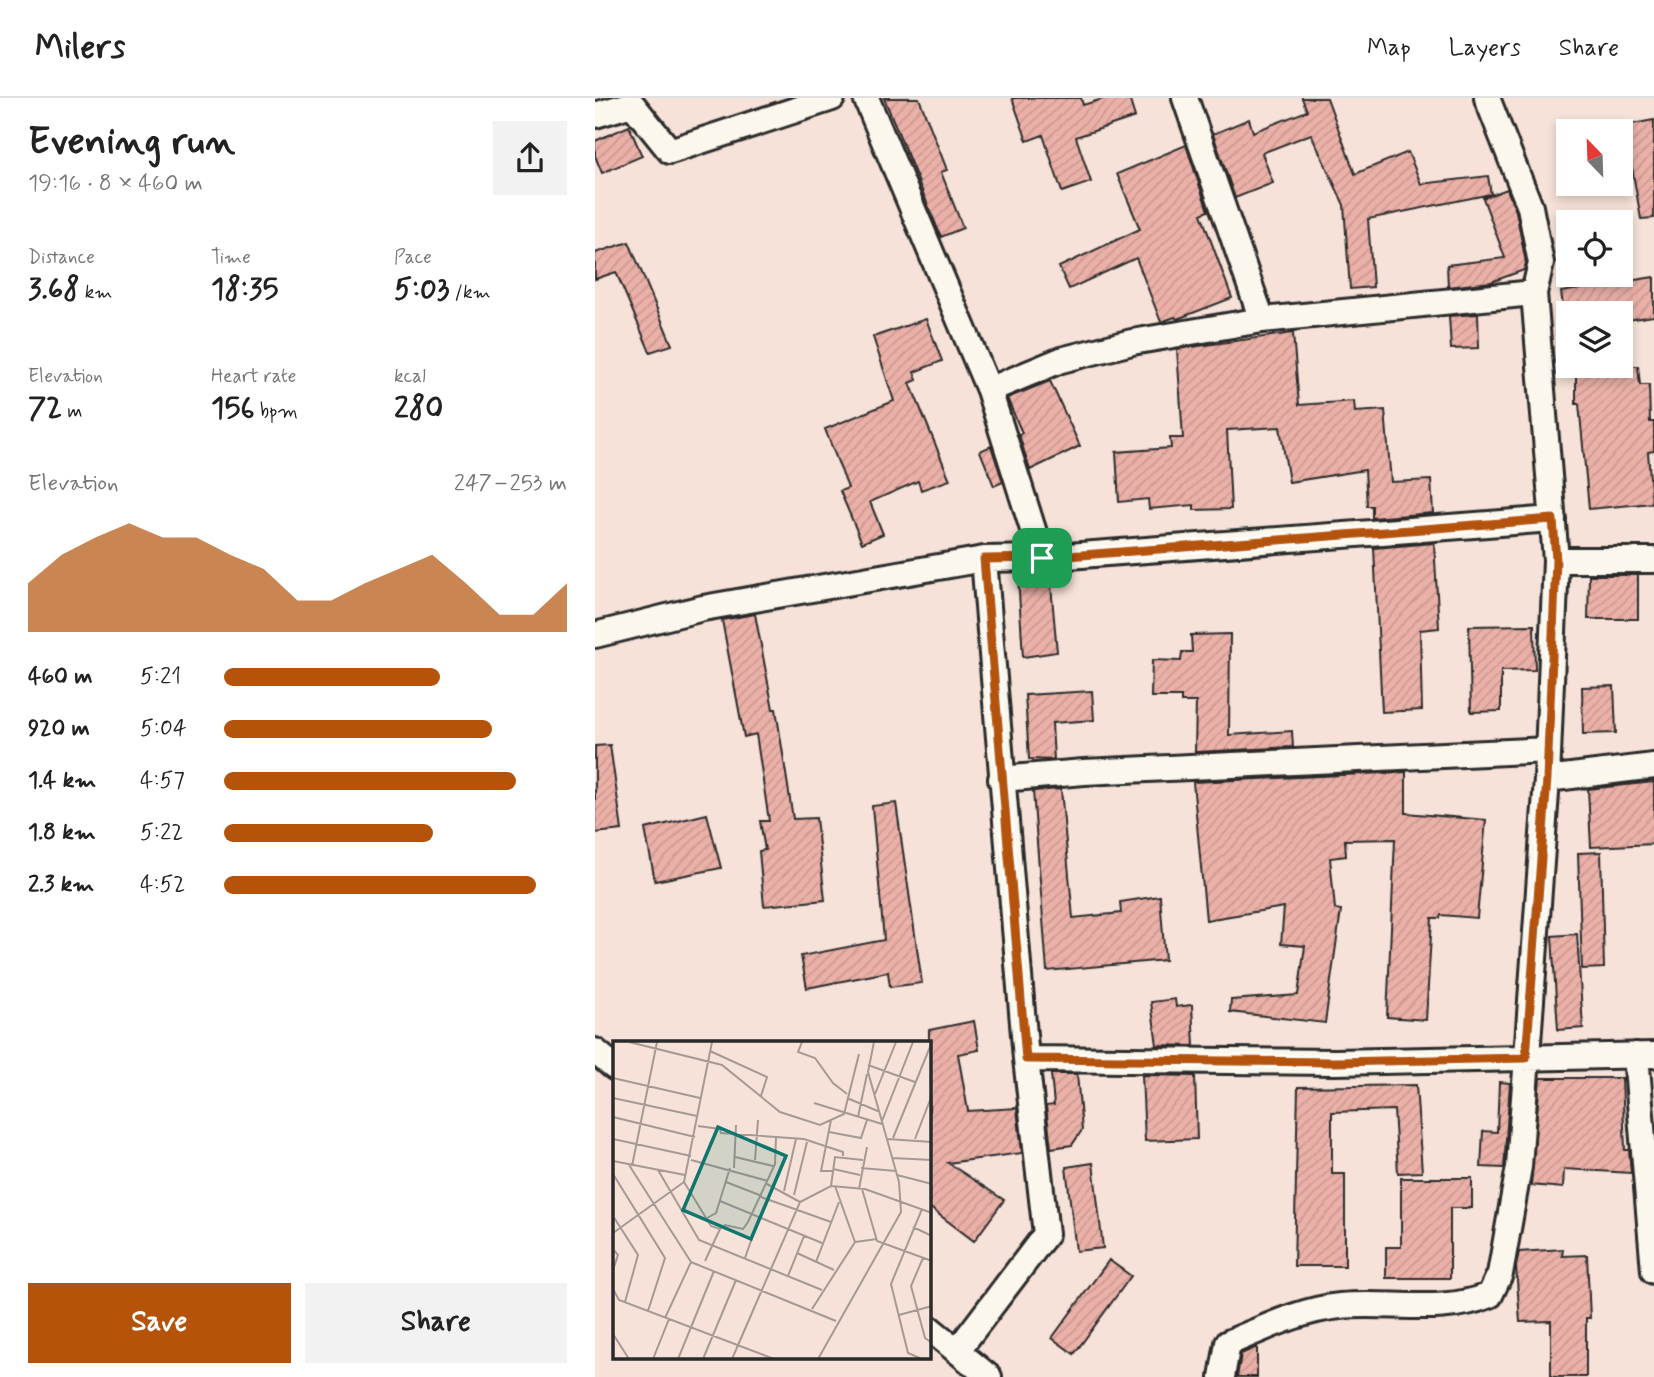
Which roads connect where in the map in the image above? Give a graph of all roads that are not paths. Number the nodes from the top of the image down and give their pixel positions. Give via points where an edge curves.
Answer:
1 (832, 98) edge
2 (866, 98) edge
3 (1185, 98) edge
4 (1487, 98) edge
5 (595, 115) edge
6 (1534, 293) junction
7 (1262, 320) junction
8 (989, 390) junction
9 (1553, 519) junction
10 (1042, 558) junction
11 (984, 559) junction
12 (1556, 560) junction
13 (1654, 560) edge
14 (595, 635) edge
15 (1548, 751) junction
16 (1654, 766) edge
17 (1001, 779) junction
18 (1547, 779) junction
19 (595, 1052) edge
20 (1645, 1055) edge
21 (1526, 1058) junction
22 (1026, 1059) junction
23 (613, 1066) edge
24 (1654, 1271) edge
25 (931, 1330) edge
26 (957, 1351) junction
27 (989, 1377) edge
28 (1222, 1377) edge

1 - 5 street via 670,151 632,104
2 - 8 street
3 - 7 street
4 - 6 street via 1530,207 1541,263
6 - 7 street
6 - 9 street
7 - 8 street via 1088,353
8 - 10 street
9 - 10 street
9 - 12 street
10 - 11 street
11 - 14 street via 703,608
11 - 17 street
12 - 13 street
12 - 15 street
15 - 17 street
15 - 18 street
16 - 18 street
17 - 22 street
18 - 21 street
19 - 23 street
20 - 21 street
20 - 24 street
21 - 22 street via 1335,1062
21 - 28 street via 1519,1167 1500,1274 1490,1295 1432,1307 1378,1304 1300,1313 1228,1343
22 - 26 street via 1046,1234
25 - 26 street
26 - 27 street

